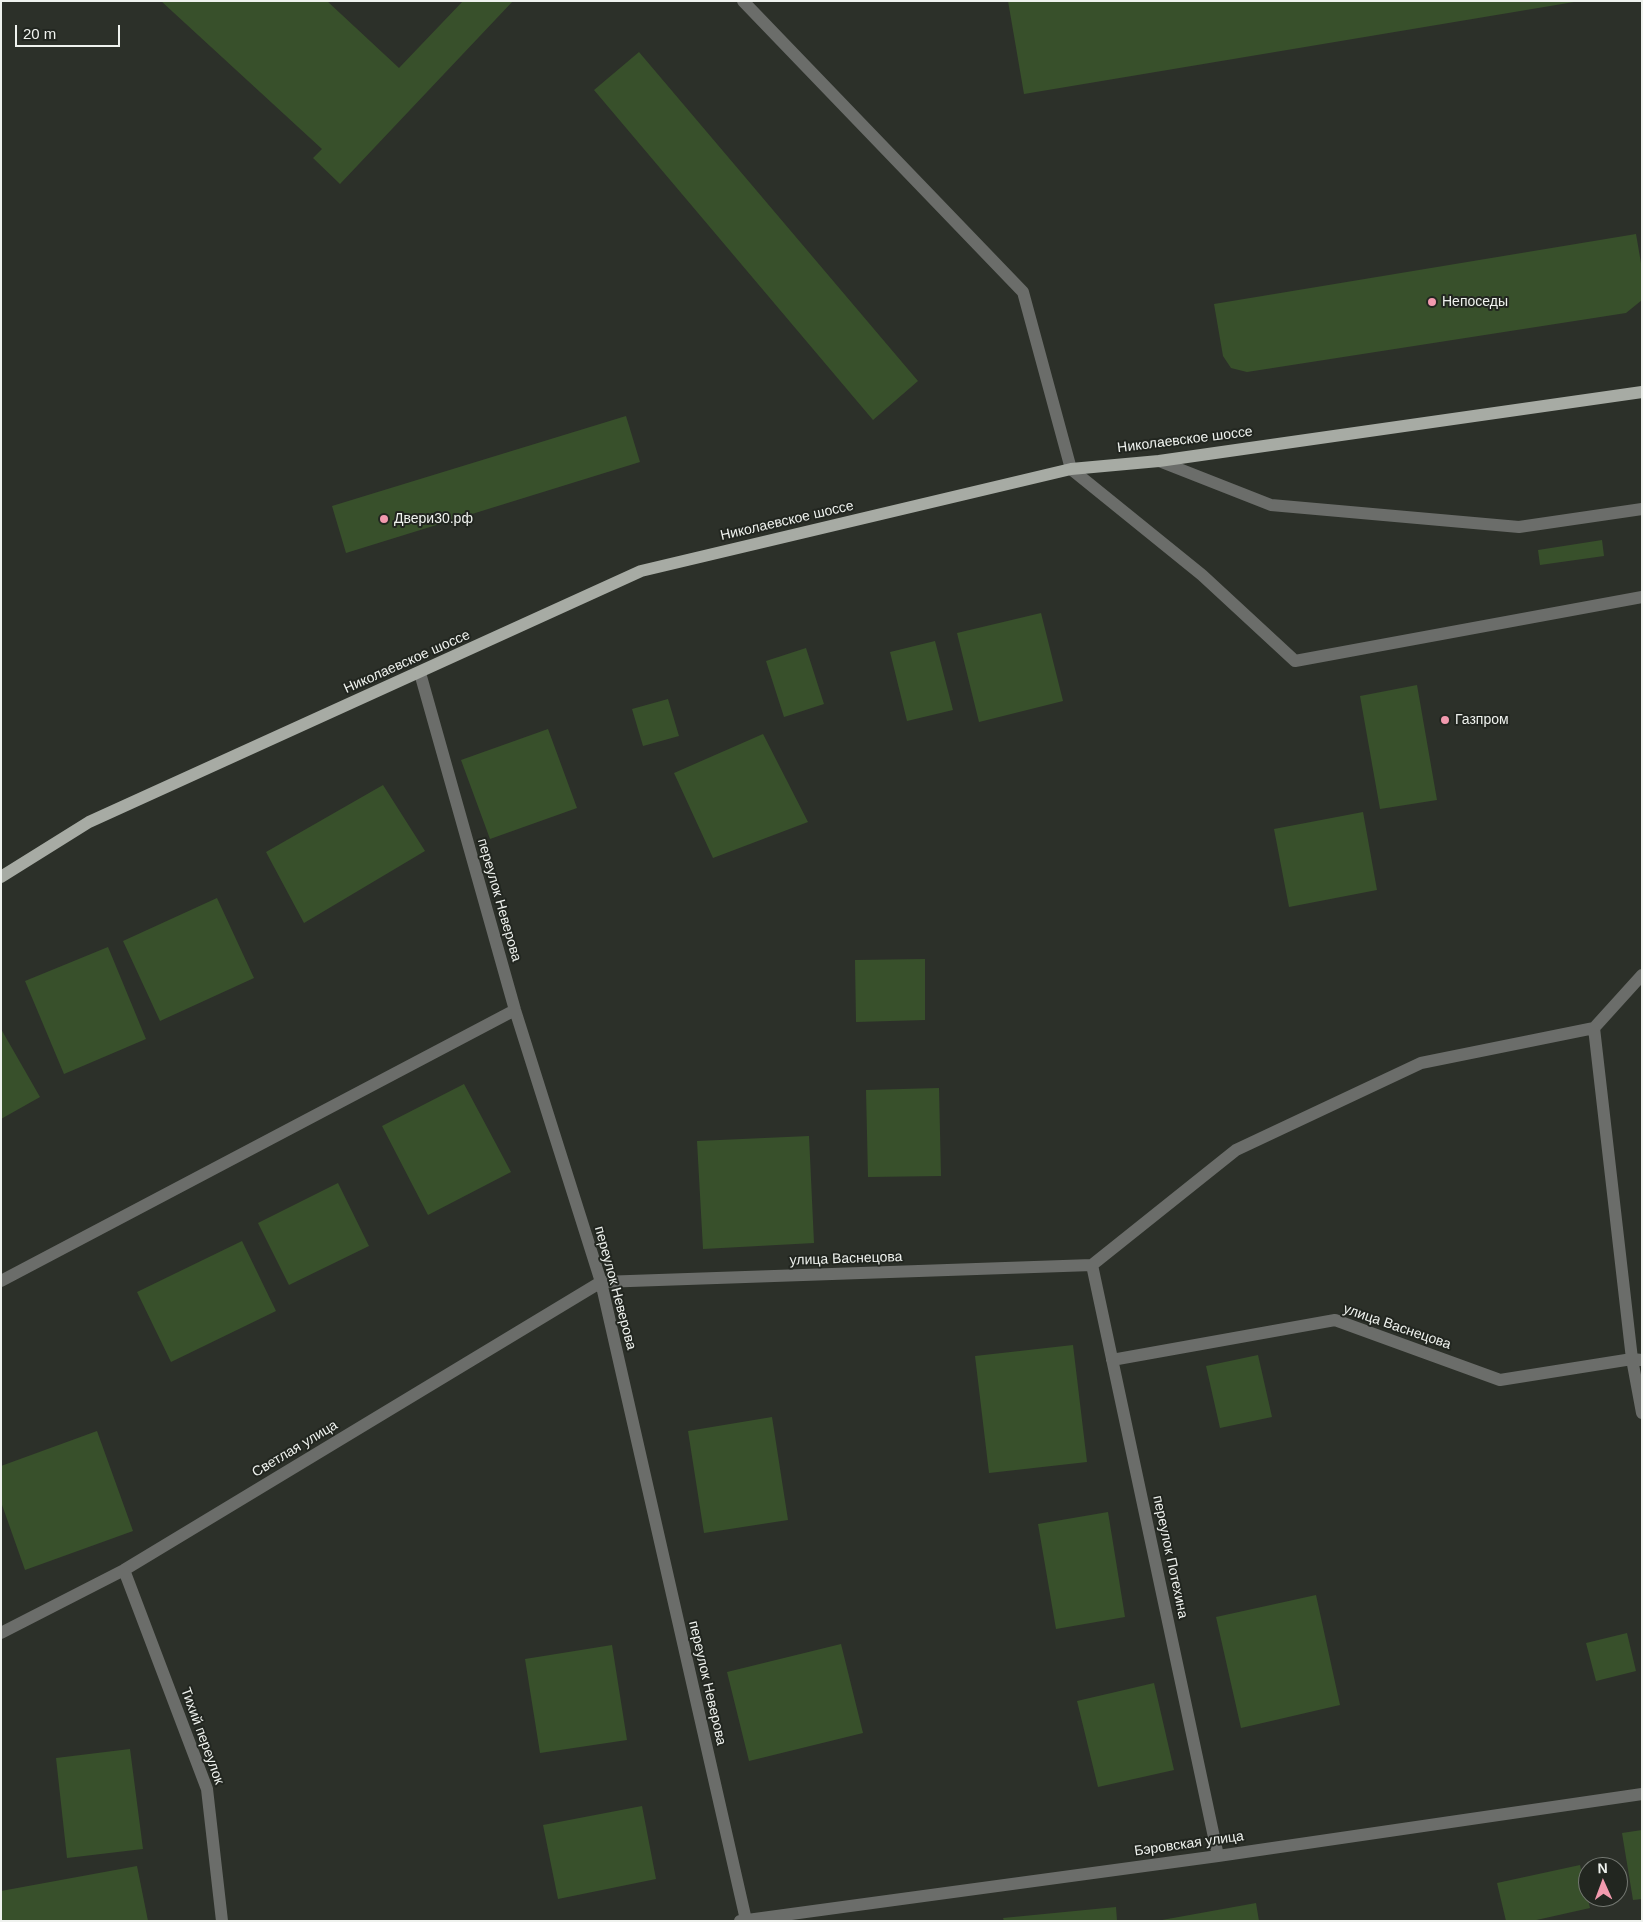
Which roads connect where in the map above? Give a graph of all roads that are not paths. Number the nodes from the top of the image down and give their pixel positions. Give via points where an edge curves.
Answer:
1 (743, 1) edge
2 (1642, 392) edge
3 (1159, 461) junction
4 (1071, 469) junction
5 (1642, 509) edge
6 (1642, 597) edge
7 (420, 673) junction
8 (1, 877) edge
9 (1642, 975) edge
10 (515, 1010) junction
11 (1594, 1028) junction
12 (1092, 1265) junction
13 (1, 1281) edge
14 (601, 1282) junction
15 (1637, 1359) edge
16 (1112, 1360) junction
17 (1642, 1413) edge
18 (124, 1570) junction
19 (1, 1634) edge
20 (1642, 1794) edge
21 (1218, 1856) junction
22 (746, 1920) edge
23 (222, 1921) edge
24 (740, 1921) edge

1 - 4 street via 1023,292
2 - 3 main road, Николаевское шоссе
3 - 4 main road, Николаевское шоссе
3 - 5 street via 1271,505 1519,527
4 - 6 street via 1202,575 1295,661
4 - 7 main road, Николаевское шоссе via 641,571
7 - 8 main road, Николаевское шоссе via 89,822
7 - 10 street, переулок Неверова
9 - 11 street
10 - 13 street
10 - 14 street, переулок Неверова
11 - 12 street via 1421,1063 1236,1150
11 - 15 street
12 - 14 street, улица Васнецова
12 - 16 street, переулок Потехина
14 - 18 street, Светлая улица
14 - 22 street, переулок Неверова
15 - 16 street, улица Васнецова via 1500,1380 1335,1320
15 - 17 street
16 - 21 street, переулок Потехина
18 - 19 street, Светлая улица
18 - 23 street, Тихий переулок via 207,1789
20 - 21 street, Бэровская улица
21 - 22 street, Бэровская улица
22 - 24 street, Бэровская улица

